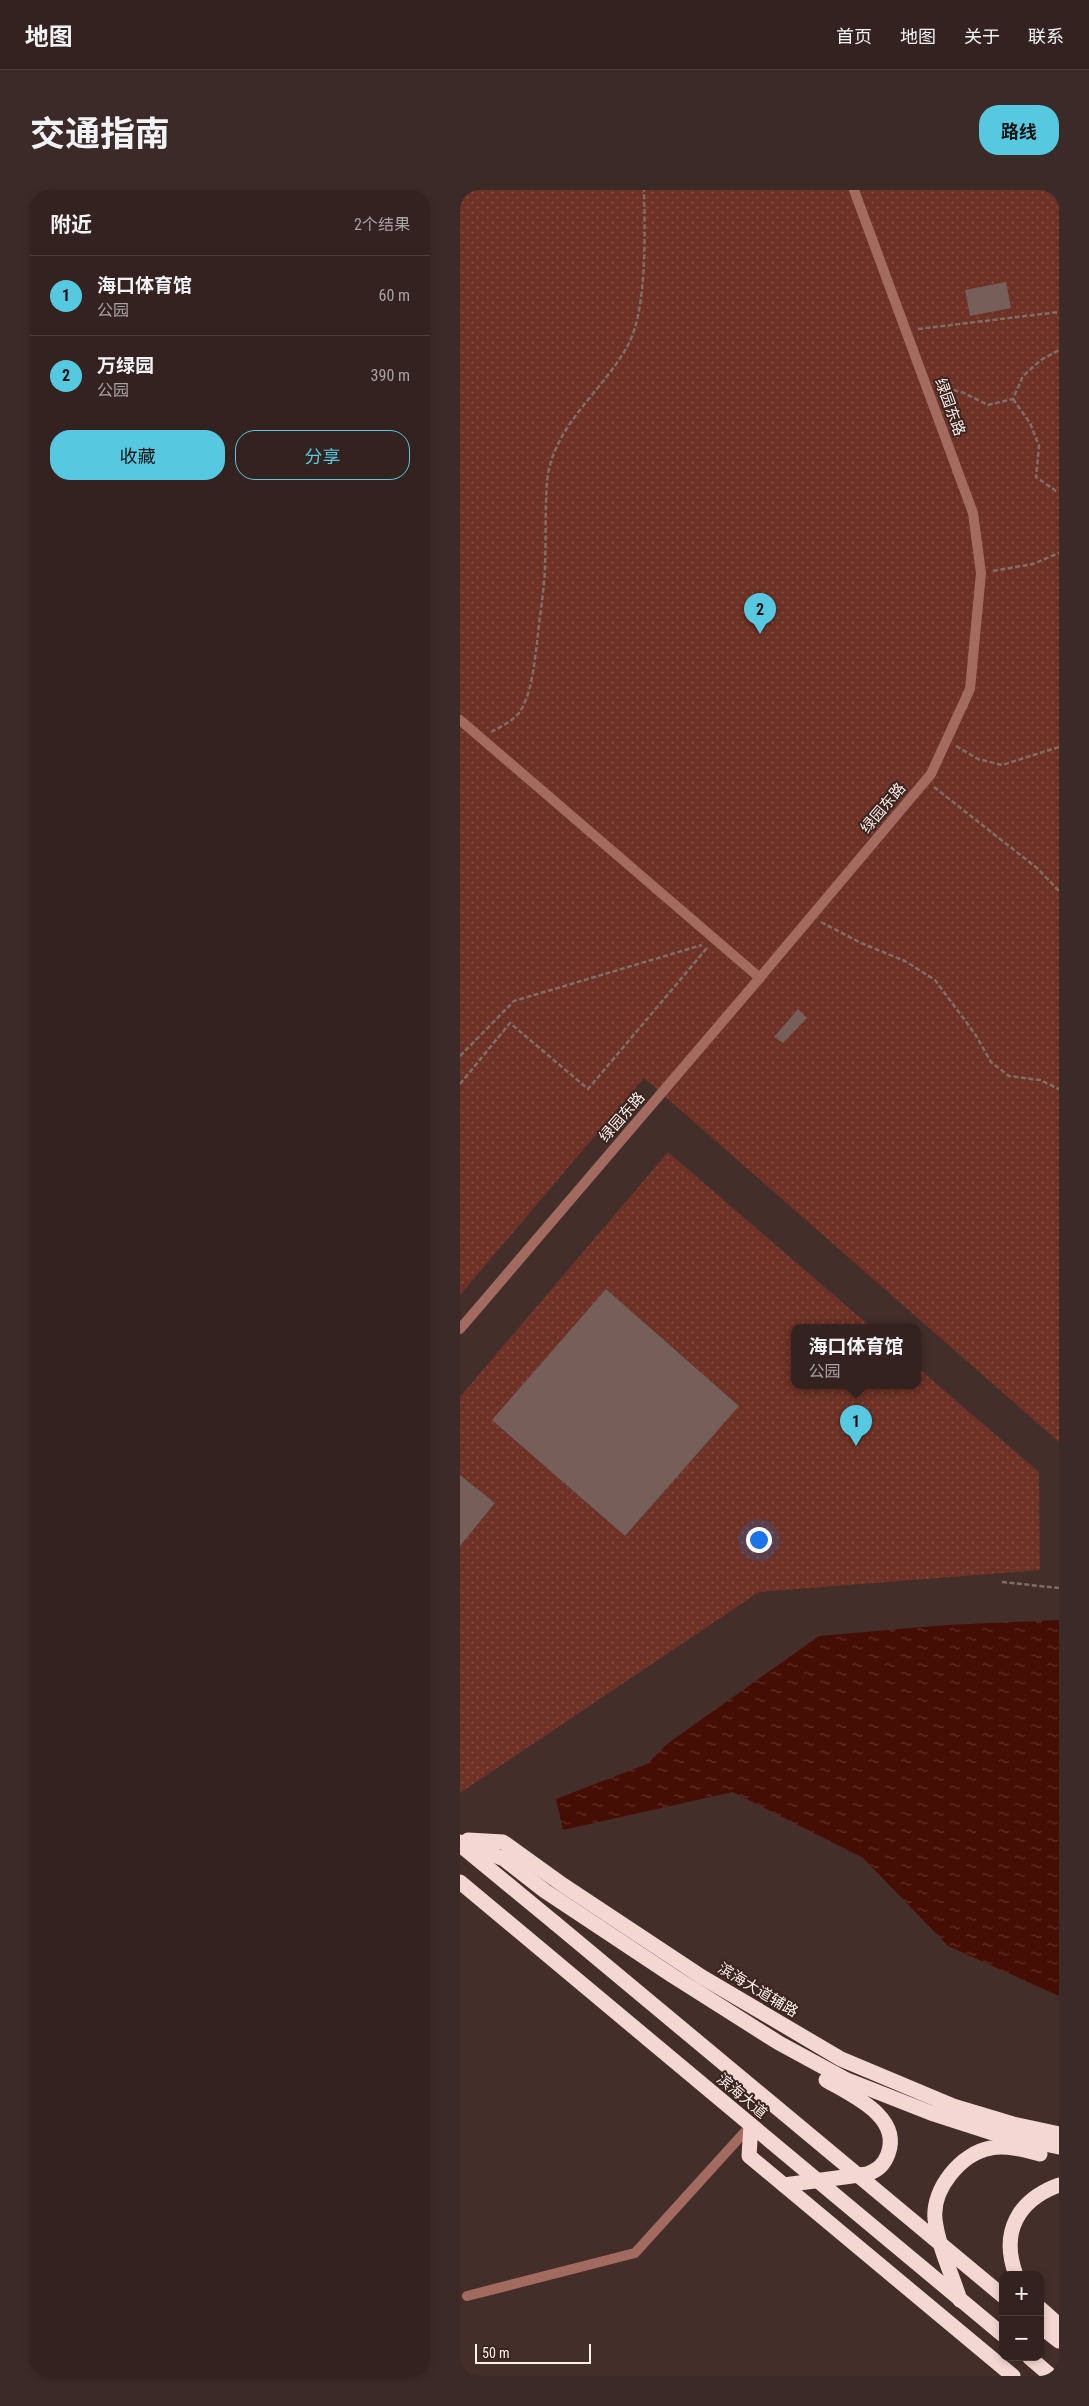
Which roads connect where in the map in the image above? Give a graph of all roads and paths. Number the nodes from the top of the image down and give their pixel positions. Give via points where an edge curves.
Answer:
1 (644, 190) edge
2 (854, 190) edge
3 (1059, 312) edge
4 (906, 330) junction
5 (1059, 350) edge
6 (925, 382) junction
7 (1013, 399) junction
8 (1059, 491) edge
9 (1059, 554) edge
10 (982, 573) junction
11 (460, 720) edge
12 (476, 734) junction
13 (946, 741) junction
14 (1059, 747) edge
15 (926, 780) junction
16 (1059, 891) edge
17 (811, 917) junction
18 (760, 978) junction
19 (460, 1056) edge
20 (460, 1084) edge
21 (1059, 1089) edge
22 (460, 1329) edge
23 (1002, 1582) dead end
24 (1059, 1588) edge
25 (460, 1842) edge
26 (460, 1882) edge
27 (779, 2044) junction
28 (751, 2125) junction
29 (1059, 2134) edge
30 (1059, 2147) edge
31 (1059, 2156) edge
32 (1059, 2184) edge
33 (784, 2185) junction
34 (1015, 2271) edge
35 (999, 2293) edge
36 (467, 2296) dead end
37 (960, 2300) junction
38 (1044, 2312) edge
39 (1059, 2325) edge
40 (1044, 2329) edge
41 (999, 2332) edge
42 (1059, 2341) edge
43 (1031, 2361) edge
44 (1033, 2361) edge
45 (1059, 2368) edge
46 (1013, 2376) edge
47 (1039, 2376) edge
48 (1052, 2376) edge

1 - 12 path via 645,245 640,304 634,331 623,352 559,442 550,466 545,571 534,664 527,694 521,710 507,724
2 - 4 street, 绿园东路
3 - 4 path
4 - 6 street, 绿园东路
5 - 7 path via 1040,360 1023,376
6 - 7 path via 964,393 988,405
6 - 10 street, 绿园东路 via 973,513
7 - 8 path via 1030,423 1039,446 1036,477
9 - 10 path via 1033,564
10 - 13 street, 绿园东路 via 970,689
11 - 12 street
12 - 18 street
13 - 14 path via 978,758 1002,765
13 - 15 street, 绿园东路
15 - 16 path via 1037,868
15 - 17 street, 绿园东路
17 - 18 street, 绿园东路
17 - 21 path via 935,980 991,1062 1009,1076 1040,1080
18 - 22 street, 绿园东路
19 - 20 path via 514,1001 711,943 588,1089 510,1023
23 - 24 path
25 - 27 highway via 504,1859 545,1891
25 - 29 highway, 滨海大道辅路 via 503,1842 702,1978 841,2059 953,2106
25 - 35 highway, 滨海大道, bridge
26 - 28 highway, 滨海大道
27 - 30 highway via 847,2080 894,2100 993,2132
27 - 33 highway via 799,2064 863,2101 879,2114 891,2146 878,2170
28 - 33 highway via 749,2156
28 - 36 street via 635,2253
28 - 37 highway, 滨海大道, bridge
31 - 37 highway, bridge via 990,2148 966,2159 946,2182 938,2196 935,2218
32 - 34 highway via 1029,2200 1017,2216 1010,2250
33 - 46 highway
37 - 41 highway, 滨海大道, bridge
38 - 39 highway
40 - 42 highway
43 - 47 highway
44 - 48 highway
45 - 48 highway

